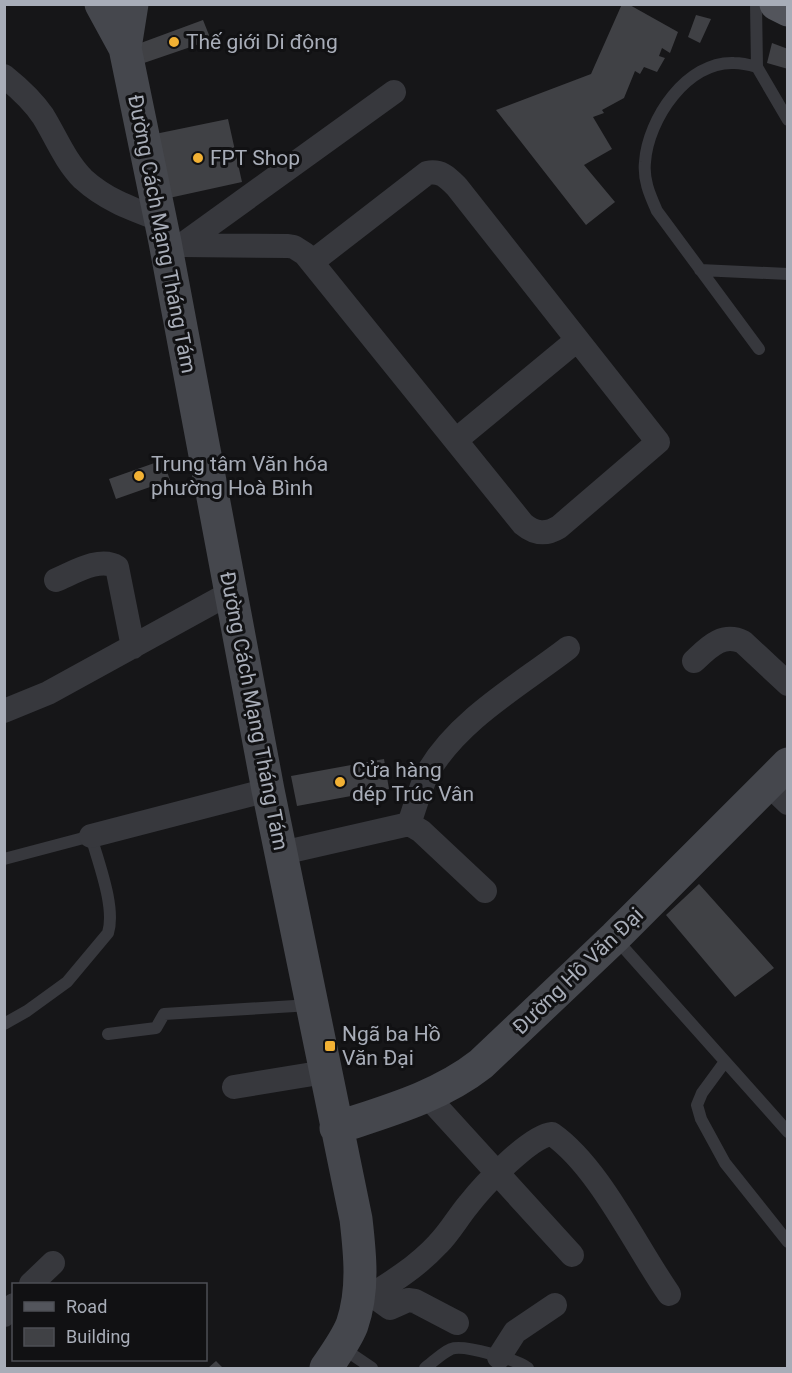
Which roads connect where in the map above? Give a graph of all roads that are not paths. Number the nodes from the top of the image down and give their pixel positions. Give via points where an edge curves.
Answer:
1 (101, 4) edge
2 (132, 4) edge
3 (756, 4) edge
4 (776, 4) edge
5 (788, 10) edge
6 (125, 48) junction
7 (757, 67) junction
8 (4, 76) edge
9 (394, 92) dead end
10 (788, 120) edge
11 (169, 235) junction
12 (312, 262) junction
13 (700, 270) junction
14 (788, 274) edge
15 (577, 340) junction
16 (759, 349) dead end
17 (456, 440) junction
18 (56, 580) dead end
19 (230, 593) junction
20 (133, 647) junction
21 (568, 648) dead end
22 (694, 661) dead end
23 (788, 684) edge
24 (4, 711) edge
25 (781, 784) edge
26 (268, 790) junction
27 (409, 824) junction
28 (91, 836) junction
29 (282, 853) junction
30 (5, 857) edge
31 (485, 891) dead end
32 (615, 937) junction
33 (312, 1005) junction
34 (4, 1024) edge
35 (108, 1034) dead end
36 (724, 1063) junction
37 (325, 1072) junction
38 (234, 1087) dead end
39 (427, 1096) junction
40 (336, 1128) junction
41 (788, 1132) edge
42 (497, 1173) junction
43 (788, 1242) edge
44 (572, 1255) dead end
45 (53, 1263) dead end
46 (32, 1283) edge
47 (669, 1294) dead end
48 (364, 1299) junction
49 (555, 1305) dead end
50 (457, 1323) dead end
51 (500, 1357) junction
52 (333, 1358) edge
53 (372, 1368) edge
54 (425, 1368) edge
55 (528, 1368) edge

1 - 6 main road, Đường Cách Mạng Tháng Tám
2 - 6 main road, Đường Cách Mạng Tháng Tám
3 - 7 lane
4 - 5 main road
6 - 11 main road, Đường Cách Mạng Tháng Tám
7 - 10 lane
7 - 13 lane via 733,63 700,72 668,101 651,137 645,162 646,185 666,226
8 - 11 street via 33,103 83,178
9 - 11 street
11 - 12 street via 294,247
11 - 19 main road, Đường Cách Mạng Tháng Tám
12 - 15 street via 427,172 434,171 457,187
12 - 17 street
13 - 14 lane
13 - 16 lane
15 - 17 street
15 - 17 street via 658,442 559,527 545,533 530,530
18 - 20 street via 98,564 117,567
19 - 20 street
19 - 26 main road, Đường Cách Mạng Tháng Tám
20 - 24 street via 48,693
21 - 27 street via 449,742 427,774
22 - 23 street via 715,641 737,639
25 - 32 main road, Đường Hồ Văn Đại
26 - 28 street
26 - 29 main road, Đường Cách Mạng Tháng Tám
27 - 29 street
27 - 31 street
28 - 30 lane
28 - 34 lane via 110,914 108,933 67,982
29 - 33 main road, Đường Cách Mạng Tháng Tám
32 - 36 lane
32 - 39 main road, Đường Hồ Văn Đại via 481,1064
33 - 35 lane via 164,1014 156,1028
33 - 37 main road, Đường Cách Mạng Tháng Tám
36 - 41 lane
36 - 43 lane via 697,1105 701,1119 725,1162
37 - 38 street
37 - 40 main road, Đường Cách Mạng Tháng Tám
39 - 40 main road, Đường Hồ Văn Đại
39 - 42 street
40 - 48 main road, Đường Cách Mạng Tháng Tám via 356,1219
42 - 44 street
42 - 47 street via 534,1140 552,1134 594,1178
42 - 48 street via 439,1244 408,1271
45 - 46 street
48 - 50 street via 390,1308 415,1301
48 - 52 main road, Đường Cách Mạng Tháng Tám
49 - 51 street via 515,1332
51 - 54 lane via 454,1348
51 - 55 lane
52 - 53 lane

